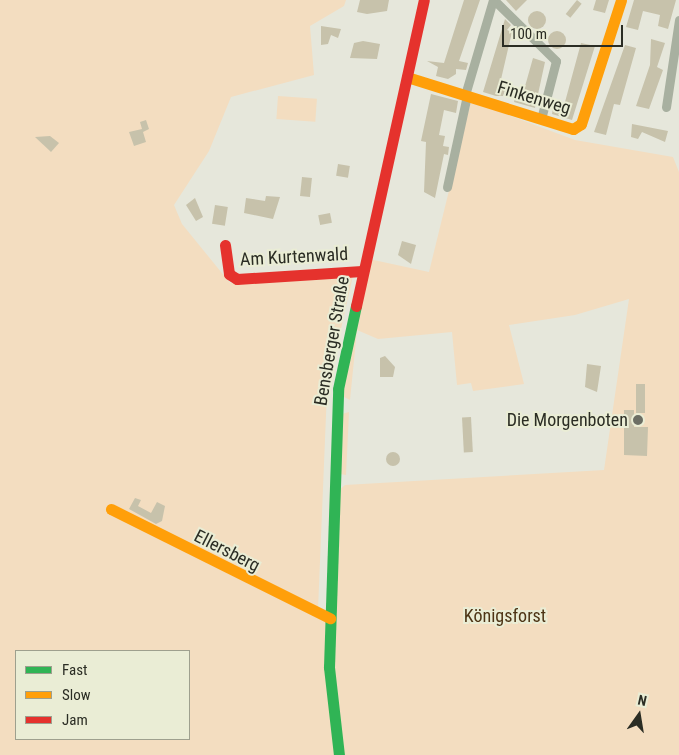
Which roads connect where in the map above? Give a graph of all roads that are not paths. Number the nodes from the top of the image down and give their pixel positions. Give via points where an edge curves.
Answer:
1 (424, 0) edge
2 (493, 0) edge
3 (621, 0) edge
4 (679, 20) edge
5 (407, 78) junction
6 (466, 95) junction
7 (666, 107) dead end
8 (541, 119) junction
9 (446, 187) dead end
10 (225, 245) dead end
11 (362, 271) junction
12 (111, 508) dead end
13 (330, 618) junction
14 (340, 755) edge

1 - 5 main road, Bensberger Straße
2 - 6 street
2 - 8 street via 556,61
3 - 8 main road, Finkenweg via 581,124 567,129
4 - 7 street
5 - 6 main road, Finkenweg
5 - 11 main road, Bensberger Straße
6 - 8 main road, Finkenweg
6 - 9 street
10 - 11 main road, Am Kurtenwald via 230,274 237,279
11 - 13 main road, Bensberger Straße via 338,389
12 - 13 main road, Ellersberg via 232,573
13 - 14 main road, Bensberger Straße via 330,697

